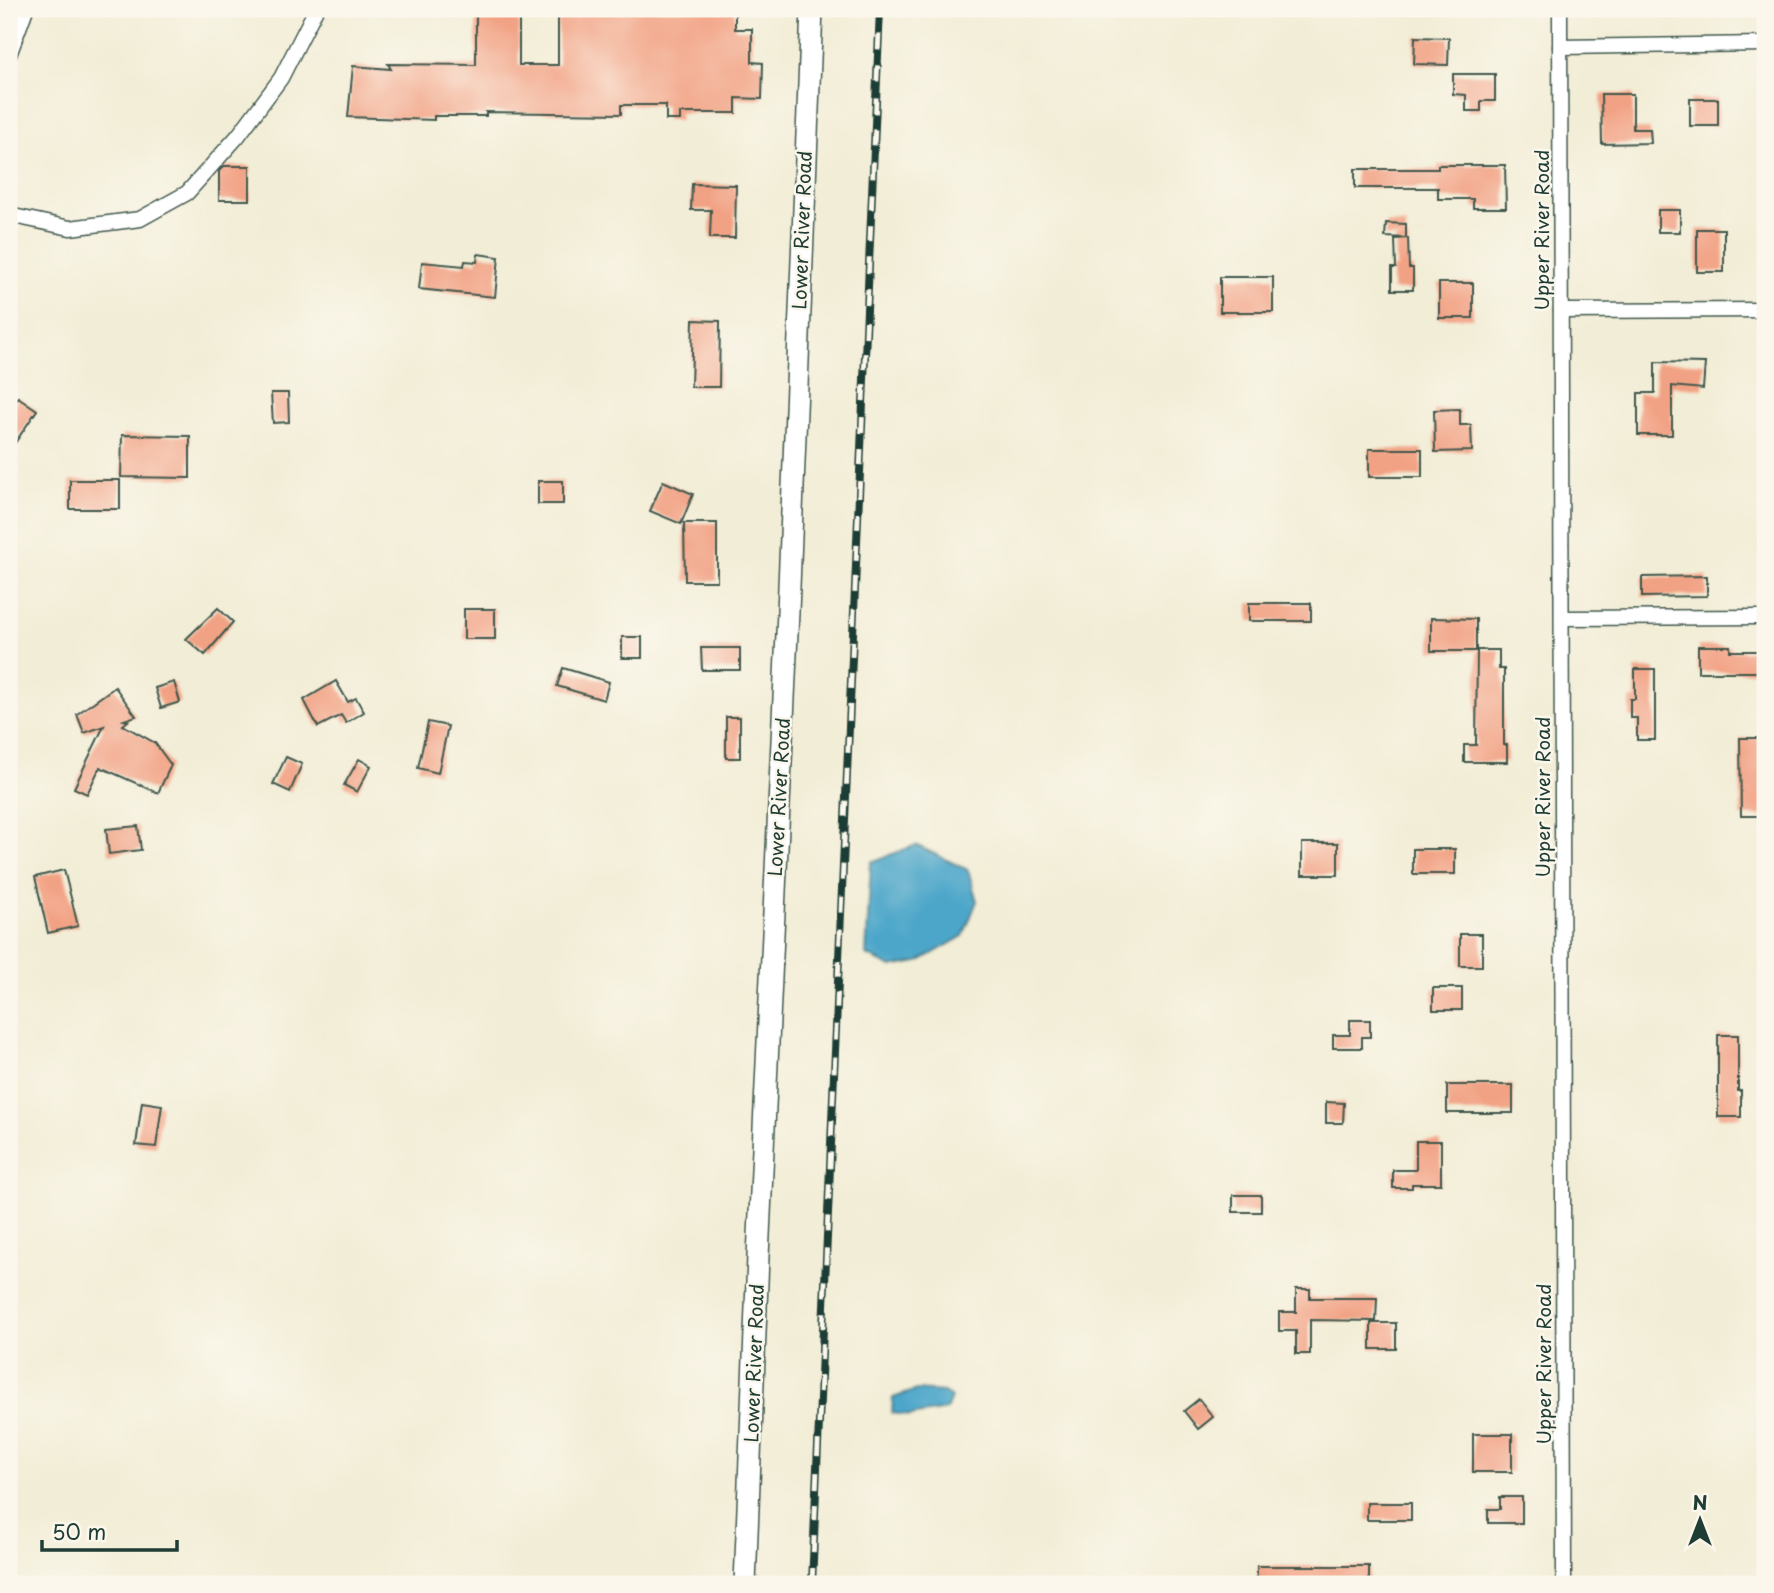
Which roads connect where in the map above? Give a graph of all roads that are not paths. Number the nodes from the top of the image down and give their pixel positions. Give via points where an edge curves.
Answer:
1 (26, 9) edge
2 (316, 9) edge
3 (812, 9) edge
4 (1560, 9) edge
5 (1765, 44) edge
6 (1560, 47) junction
7 (9, 55) edge
8 (9, 215) edge
9 (1765, 310) edge
10 (1561, 311) junction
11 (1765, 617) edge
12 (1562, 618) junction
13 (745, 1584) edge
14 (1563, 1584) edge

1 - 7 street
2 - 8 street via 281,78 187,193 140,219 70,228
3 - 13 street, Lower River Road
4 - 6 street, Upper River Road
5 - 6 street
6 - 10 street, Upper River Road
9 - 10 street
10 - 12 street, Upper River Road
11 - 12 street
12 - 14 street, Upper River Road

